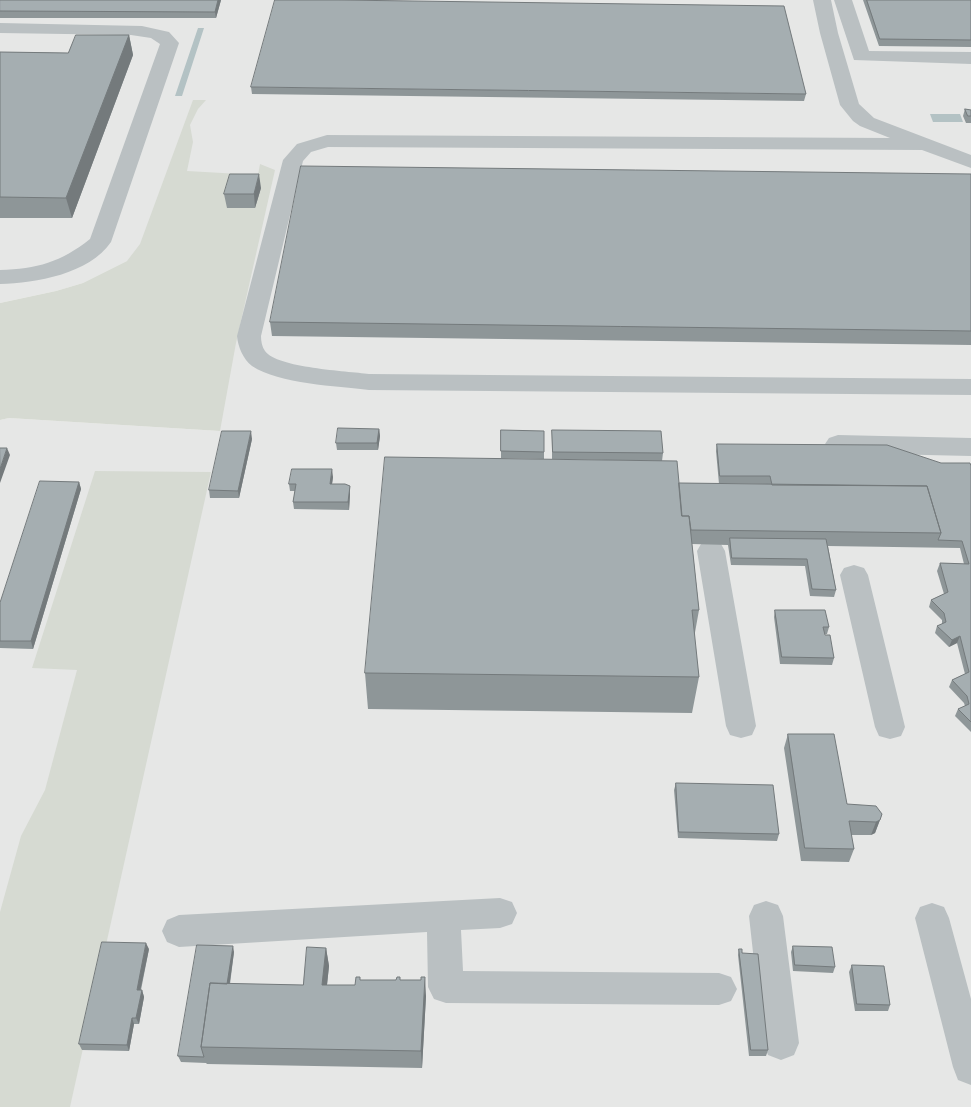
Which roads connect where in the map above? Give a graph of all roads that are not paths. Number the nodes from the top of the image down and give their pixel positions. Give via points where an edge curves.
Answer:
1 (822, 0) edge
2 (844, 0) edge
3 (0, 28) edge
4 (971, 58) edge
5 (924, 144) junction
6 (971, 162) edge
7 (0, 277) edge
8 (971, 387) edge
9 (838, 444) edge
10 (971, 447) edge
11 (711, 551) dead end
12 (854, 576) dead end
13 (741, 726) dead end
14 (890, 727) dead end
15 (500, 913) dead end
16 (444, 916) junction
17 (766, 916) dead end
18 (932, 918) dead end
19 (180, 931) dead end
20 (718, 989) dead end
21 (781, 1043) dead end
22 (971, 1067) edge

1 - 5 lane via 854,111 866,122
2 - 4 lane via 861,56
3 - 7 lane via 131,30 165,36 170,43 100,242 65,266 43,274
5 - 6 lane
5 - 8 lane via 327,141 312,145 304,148 293,160 249,336 251,349 260,360 277,369 369,382
9 - 10 lane
11 - 13 lane
12 - 14 lane
15 - 16 lane
16 - 19 lane
16 - 20 lane via 446,987
17 - 21 lane
18 - 22 lane

